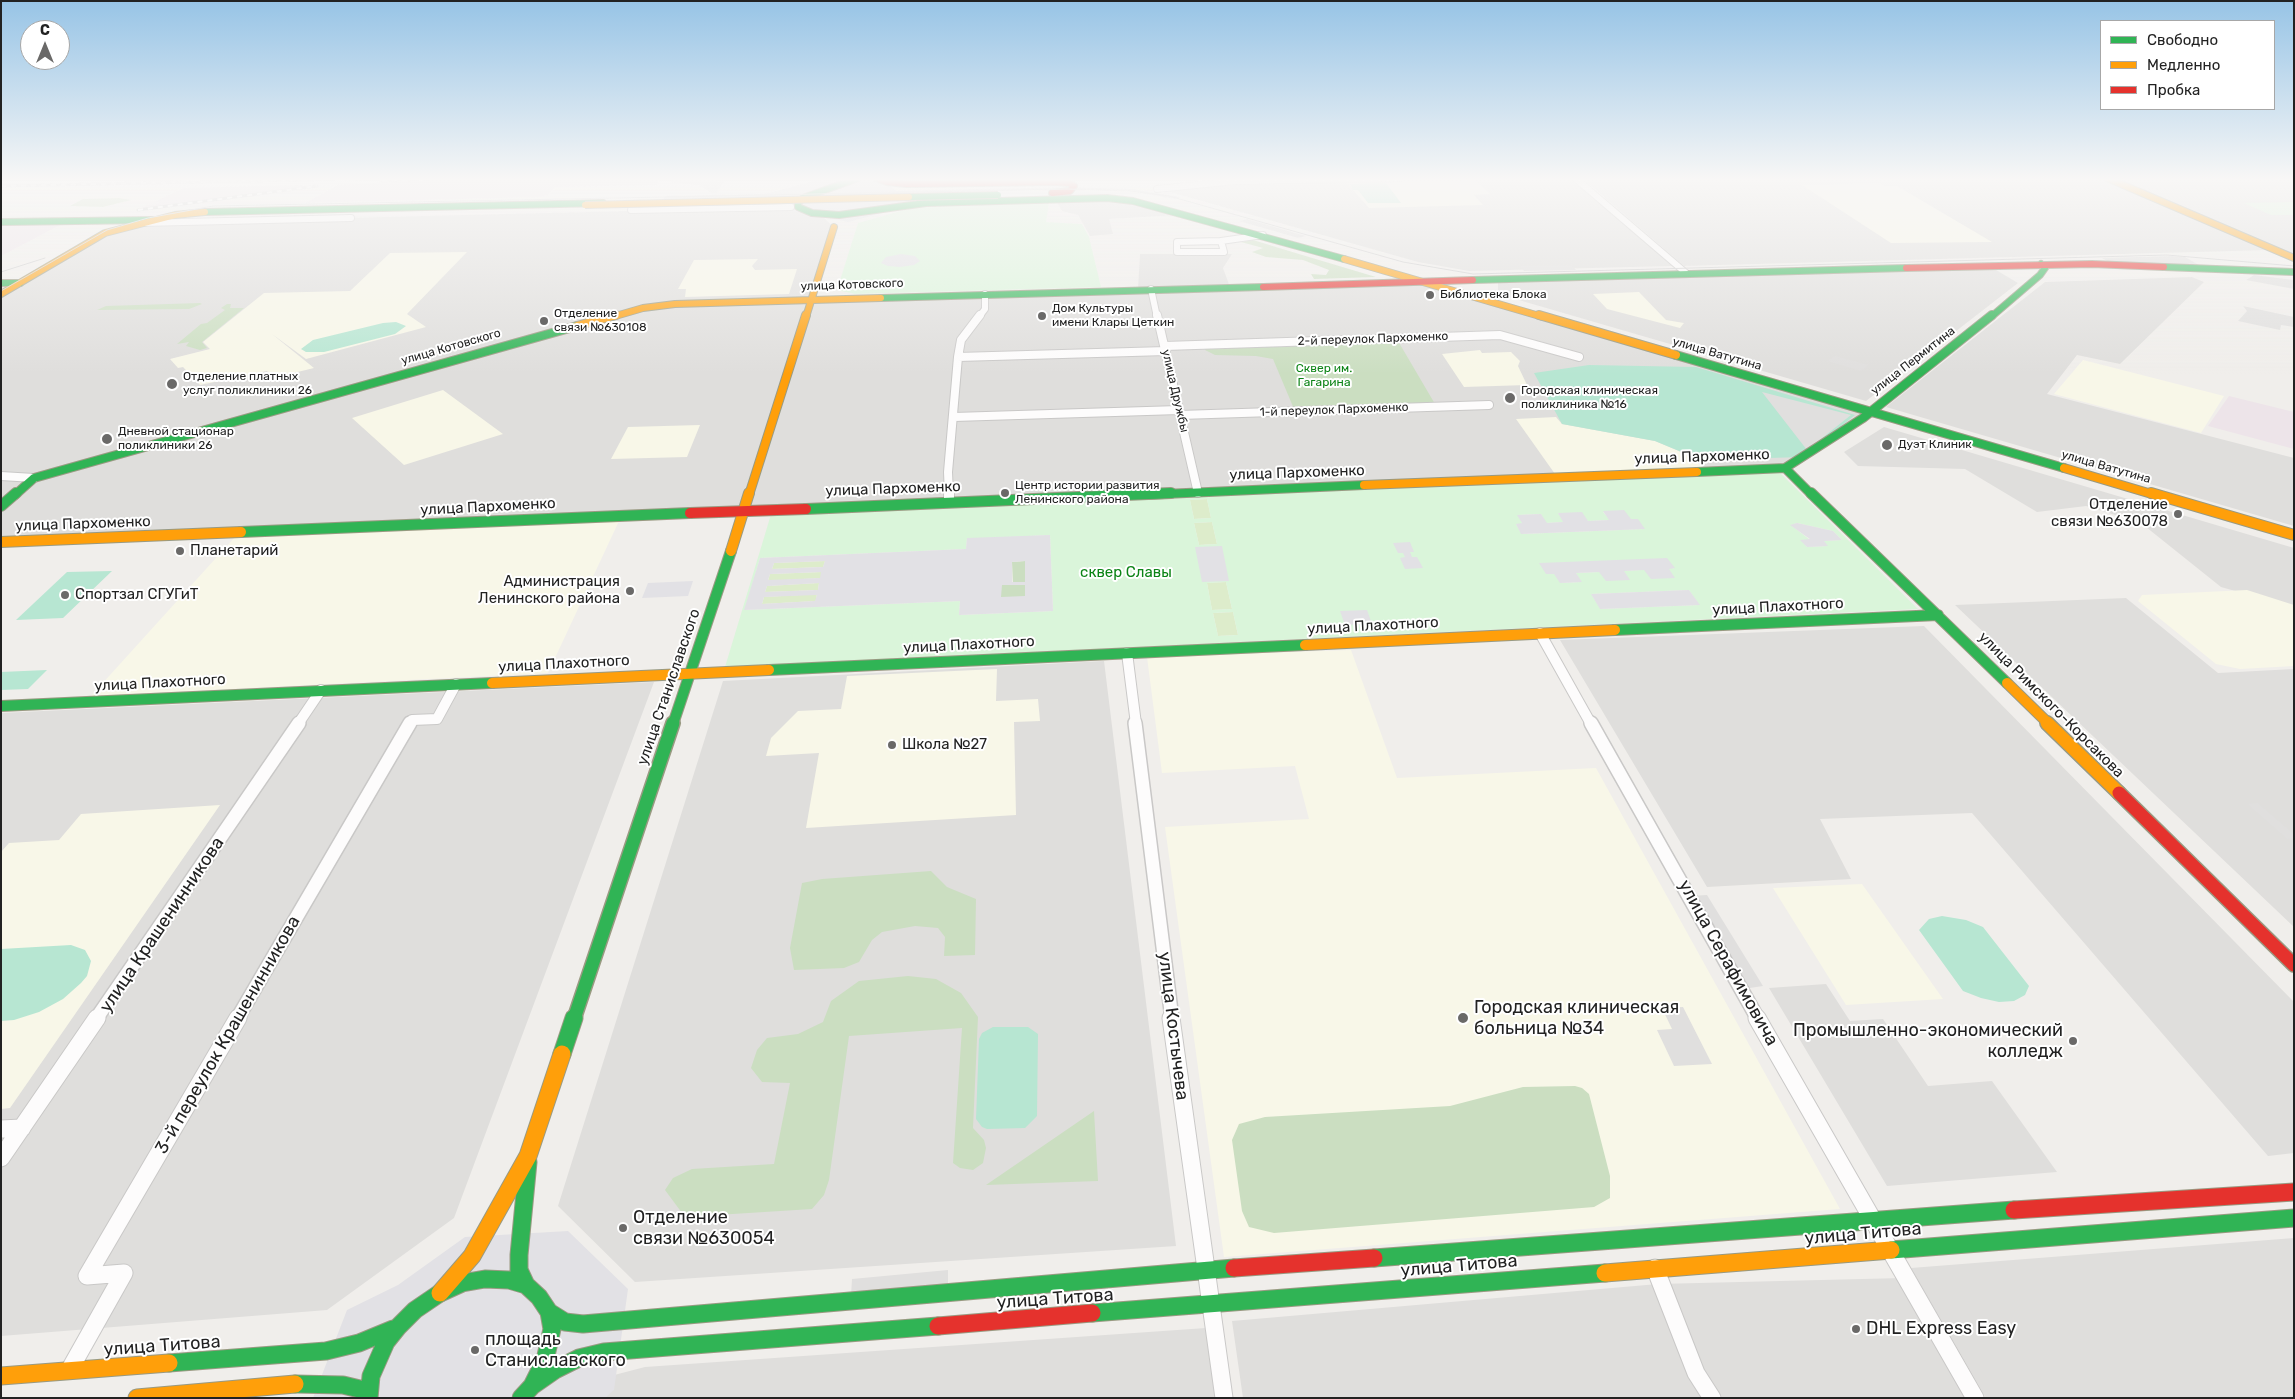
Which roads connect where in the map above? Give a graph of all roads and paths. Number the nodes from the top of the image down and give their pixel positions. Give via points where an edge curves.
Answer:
1 (86, 243) edge
2 (829, 243) edge
3 (1177, 243) edge
4 (1224, 243) edge
5 (1291, 243) edge
6 (1651, 243) edge
7 (2260, 243) edge
8 (2294, 258) edge
9 (2041, 264) junction
10 (1992, 265) junction
11 (2294, 272) edge
12 (1686, 273) junction
13 (1420, 281) junction
14 (2020, 281) junction
15 (20, 282) junction
16 (1, 283) edge
17 (1151, 289) junction
18 (1, 294) edge
19 (985, 294) junction
20 (810, 300) junction
21 (1165, 348) junction
22 (1579, 356) dead end
23 (958, 357) junction
24 (1489, 405) dead end
25 (1180, 412) junction
26 (1869, 412) junction
27 (954, 417) junction
28 (1785, 468) junction
29 (1, 476) edge
30 (34, 478) junction
31 (1198, 493) junction
32 (949, 501) junction
33 (1, 506) edge
34 (745, 510) junction
35 (2294, 535) edge
36 (1, 542) edge
37 (1938, 615) junction
38 (1540, 633) junction
39 (1127, 653) junction
40 (689, 673) junction
41 (456, 684) junction
42 (321, 690) junction
43 (1, 706) edge
44 (2294, 965) edge
45 (22, 1128) junction
46 (1, 1129) edge
47 (528, 1156) junction
48 (1, 1158) edge
49 (2294, 1192) edge
50 (2294, 1218) edge
51 (1872, 1221) junction
52 (1889, 1249) junction
53 (1655, 1268) junction
54 (1205, 1270) junction
55 (526, 1285) junction
56 (440, 1293) junction
57 (1210, 1304) junction
58 (549, 1312) junction
59 (398, 1327) junction
60 (69, 1370) junction
61 (1, 1376) edge
62 (532, 1386) junction
63 (369, 1394) edge
64 (208, 1395) edge
65 (137, 1398) edge
66 (521, 1398) edge
67 (1224, 1398) edge
68 (1712, 1398) edge
69 (1975, 1398) edge

1 - 15 main road
2 - 20 main road, улица Станиславского
3 - 4 street via 1177,252 1224,252
5 - 13 main road, улица Ватутина
6 - 12 street
7 - 8 main road
9 - 10 main road, улица Котовского
9 - 11 main road, улица Котовского
9 - 14 main road, улица Пермитина via 2044,268 2040,275
10 - 12 main road, улица Котовского
10 - 14 main road
12 - 13 main road, улица Котовского
13 - 17 main road, улица Котовского
13 - 26 main road, улица Ватутина
14 - 26 main road, улица Пермитина via 1977,328
15 - 16 main road
15 - 18 main road
17 - 19 main road, улица Котовского
17 - 21 street, улица Дружбы
19 - 20 main road, улица Котовского
19 - 23 street via 985,309 961,340
20 - 30 main road, улица Котовского via 674,304 643,308
20 - 34 main road, улица Станиславского
21 - 22 street, 2-й переулок Пархоменко via 1500,335
21 - 23 street, 2-й переулок Пархоменко
21 - 25 street, улица Дружбы
23 - 27 street
24 - 25 street, 1-й переулок Пархоменко
25 - 27 street, 1-й переулок Пархоменко
25 - 31 street, улица Дружбы
26 - 28 main road, улица Пермитина
26 - 35 main road, улица Ватутина
27 - 32 street via 948,472
28 - 31 main road, улица Пархоменко
28 - 37 main road, улица Римского-Корсакова
29 - 30 street
30 - 33 main road
31 - 32 main road, улица Пархоменко
32 - 34 main road, улица Пархоменко
34 - 36 main road, улица Пархоменко
34 - 40 main road, улица Станиславского
37 - 38 main road, улица Плахотного
37 - 44 main road, улица Римского-Корсакова
38 - 39 main road, улица Плахотного
38 - 51 street, улица Серафимовича
39 - 40 main road, улица Плахотного
39 - 54 street, улица Костычева
40 - 41 main road, улица Плахотного
40 - 47 main road, улица Станиславского
41 - 42 main road, улица Плахотного
41 - 60 street, 3-й переулок Крашенинникова via 437,719 412,720 87,1276 124,1273
42 - 43 main road, улица Плахотного
42 - 45 street, улица Крашенинникова
45 - 46 street
45 - 48 street, улица Крашенинникова
47 - 55 main road via 519,1255 519,1270
47 - 56 main road via 472,1256
49 - 51 main road, улица Титова
50 - 52 main road, улица Титова
51 - 52 street, улица Серафимовича
51 - 54 main road, улица Титова
52 - 53 main road, улица Титова
52 - 69 street, улица Серафимовича
53 - 57 main road, улица Титова
53 - 68 street via 1696,1373
54 - 57 street, улица Костычева
54 - 58 main road, улица Титова via 632,1321 583,1324 565,1322
55 - 56 main road via 510,1280 485,1279
55 - 58 main road
56 - 59 main road via 415,1310
57 - 62 main road, улица Титова via 604,1352 579,1358
57 - 67 street, улица Костычева
58 - 62 main road via 550,1342
59 - 60 main road, улица Титова via 359,1343 326,1351
59 - 63 main road via 378,1359
60 - 61 main road, улица Титова
62 - 66 main road
63 - 64 main road via 343,1385 312,1383
64 - 65 main road

